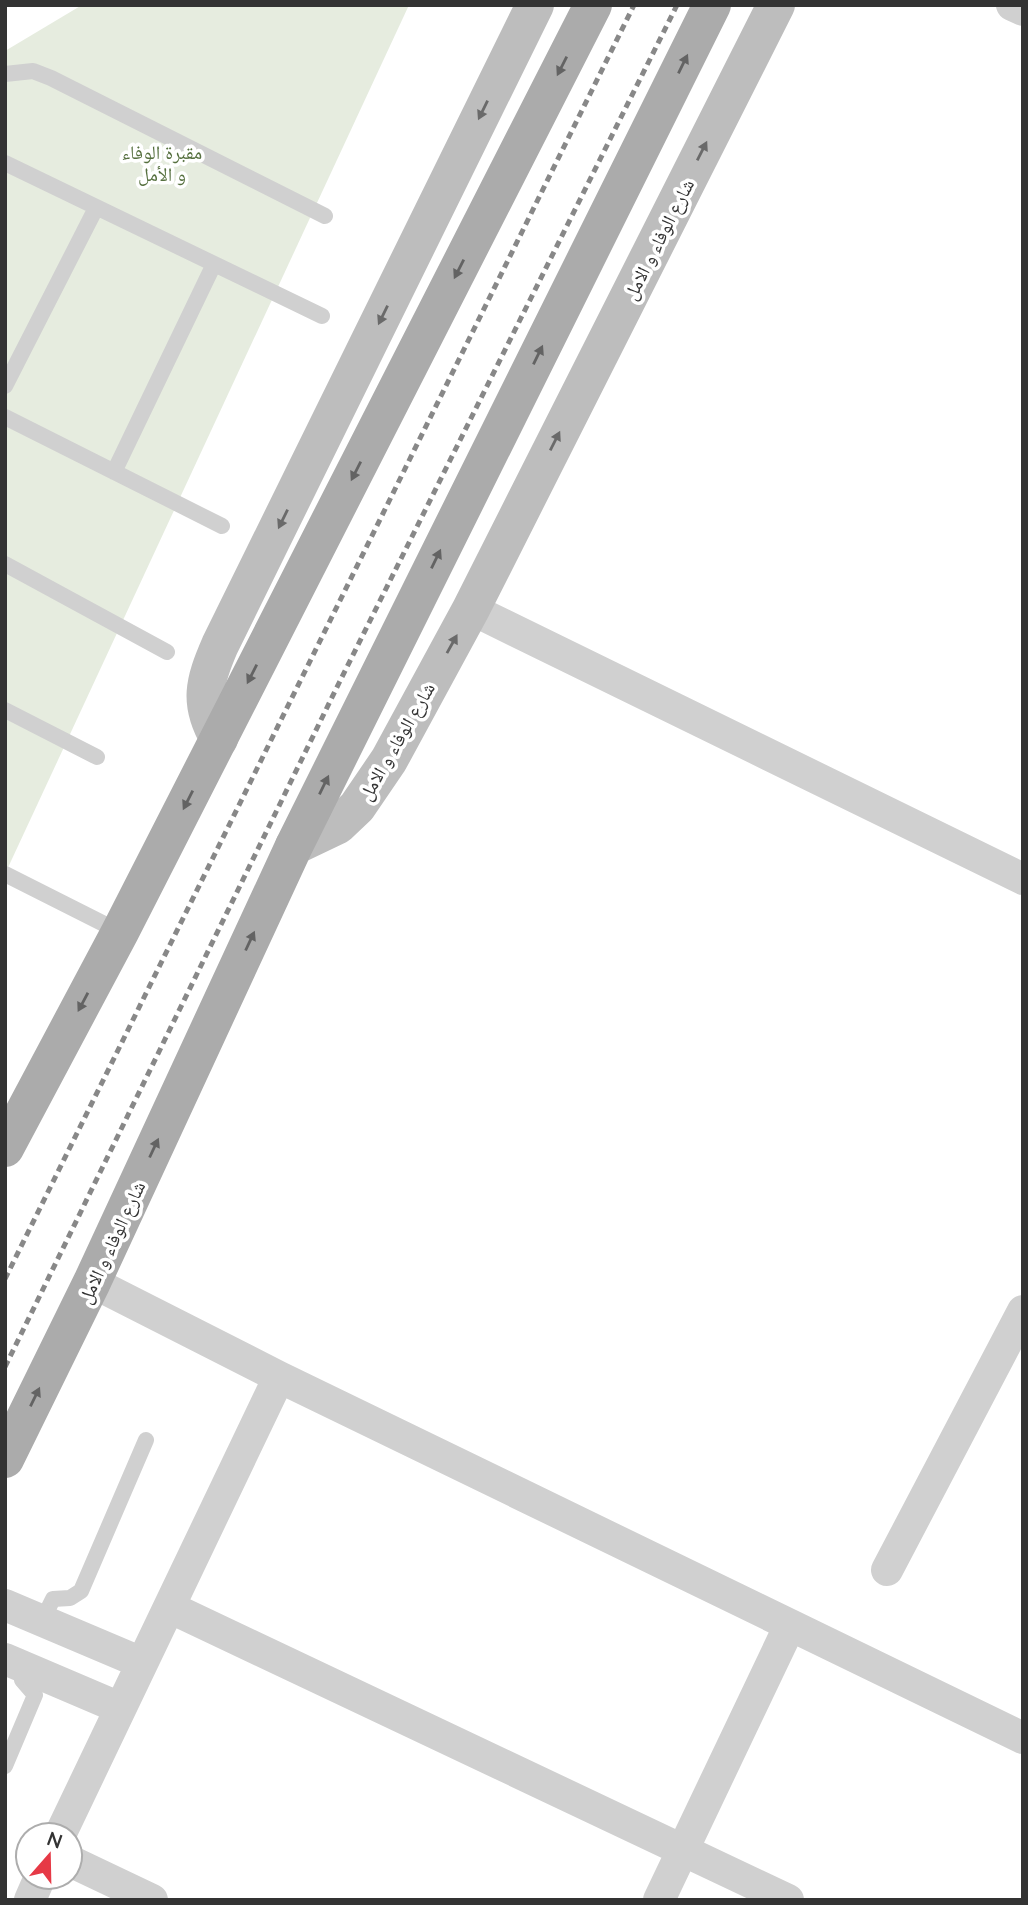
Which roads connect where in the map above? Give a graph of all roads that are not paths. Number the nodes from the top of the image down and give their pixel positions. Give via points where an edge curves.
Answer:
1 (535, 5) edge
2 (593, 5) edge
3 (712, 5) edge
4 (776, 5) edge
5 (1012, 5) edge
6 (1023, 10) edge
7 (5, 74) edge
8 (5, 163) edge
9 (96, 208) junction
10 (325, 216) dead end
11 (214, 264) junction
12 (322, 316) dead end
13 (5, 386) edge
14 (5, 417) edge
15 (114, 472) junction
16 (222, 526) dead end
17 (5, 564) edge
18 (471, 609) junction
19 (167, 652) dead end
20 (5, 709) edge
21 (219, 739) junction
22 (97, 757) dead end
23 (294, 846) junction
24 (5, 874) edge
25 (1023, 879) edge
26 (120, 932) junction
27 (5, 1148) edge
28 (92, 1282) junction
29 (1023, 1311) edge
30 (279, 1377) junction
31 (146, 1440) dead end
32 (5, 1458) edge
33 (887, 1570) dead end
34 (5, 1605) edge
35 (169, 1607) junction
36 (50, 1624) junction
37 (790, 1625) junction
38 (142, 1663) junction
39 (23, 1666) edge
40 (120, 1709) junction
41 (1023, 1738) edge
42 (5, 1766) edge
43 (67, 1821) edge
44 (683, 1850) junction
45 (84, 1868) edge
46 (152, 1900) edge
47 (659, 1900) edge
48 (788, 1900) edge

1 -> 21 street via 220,645 204,695 208,720
2 -> 21 main road
23 -> 3 main road
18 -> 4 street, شارع الوفاء و الامل
5 - 6 street
7 - 10 lane via 33,71 51,78
8 - 9 lane
9 - 11 lane
9 - 13 lane
11 - 12 lane
11 - 15 lane
14 - 15 lane
15 - 16 lane
17 - 19 lane
23 -> 18 street, شارع الوفاء و الامل via 338,825 357,807 389,760
18 - 25 street
20 - 22 lane
21 -> 26 main road
28 -> 23 main road, شارع الوفاء و الامل
24 - 26 lane
26 -> 27 main road
28 - 30 street
32 -> 28 main road, شارع الوفاء و الامل
29 - 33 street
30 - 35 street
30 - 37 street
31 - 36 lane via 81,1591 75,1597 53,1599
34 - 36 street
35 - 38 street
35 - 44 street
36 - 38 street
36 - 39 street
37 - 41 street
37 - 44 street
38 - 40 street
39 - 40 street
39 - 42 lane via 21,1676 33,1689 34,1701
40 - 43 street
44 - 47 street
44 - 48 street
45 - 46 street

